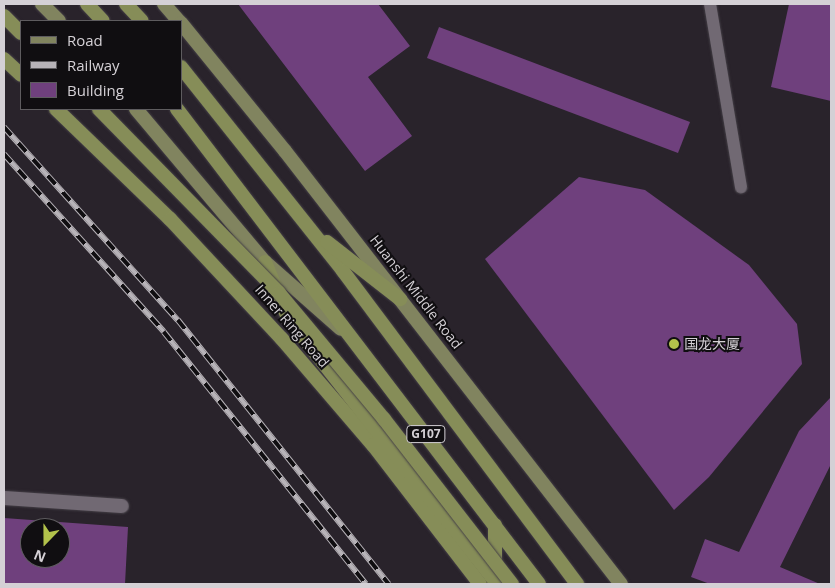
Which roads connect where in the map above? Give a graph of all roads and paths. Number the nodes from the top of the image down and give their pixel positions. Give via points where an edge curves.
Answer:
1 (42, 4) edge
2 (87, 4) edge
3 (126, 4) edge
4 (164, 4) edge
5 (710, 4) edge
6 (4, 16) edge
7 (58, 20) edge
8 (102, 20) edge
9 (141, 20) edge
10 (178, 20) edge
11 (182, 25) edge
12 (20, 32) edge
13 (4, 59) edge
14 (182, 68) edge
15 (20, 74) edge
16 (57, 110) edge
17 (100, 110) edge
18 (137, 110) edge
19 (178, 110) edge
20 (740, 186) dead end
21 (308, 228) junction
22 (265, 262) junction
23 (400, 299) junction
24 (356, 343) junction
25 (4, 498) edge
26 (122, 506) dead end
27 (496, 525) junction
28 (496, 583) edge
29 (480, 584) edge
30 (512, 584) edge
31 (539, 584) edge
32 (577, 584) edge
33 (621, 584) edge

1 - 7 main road
2 - 8 highway
3 - 9 highway
4 - 10 main road, Huanshi Middle Road
5 - 20 lane
6 - 12 highway
11 - 23 main road, Huanshi Middle Road
13 - 15 highway
14 - 21 highway
16 - 29 highway, Inner Ring Road via 170,219 264,319 373,445
17 - 30 highway, Inner Ring Road, bridge via 279,293 384,419
18 - 22 main road
19 - 24 highway
21 - 23 highway
21 - 32 highway
22 - 24 main road
22 - 28 highway via 288,318
23 - 33 main road, Huanshi Middle Road
24 - 27 highway, G107
25 - 26 street
27 - 28 highway
27 - 31 highway

